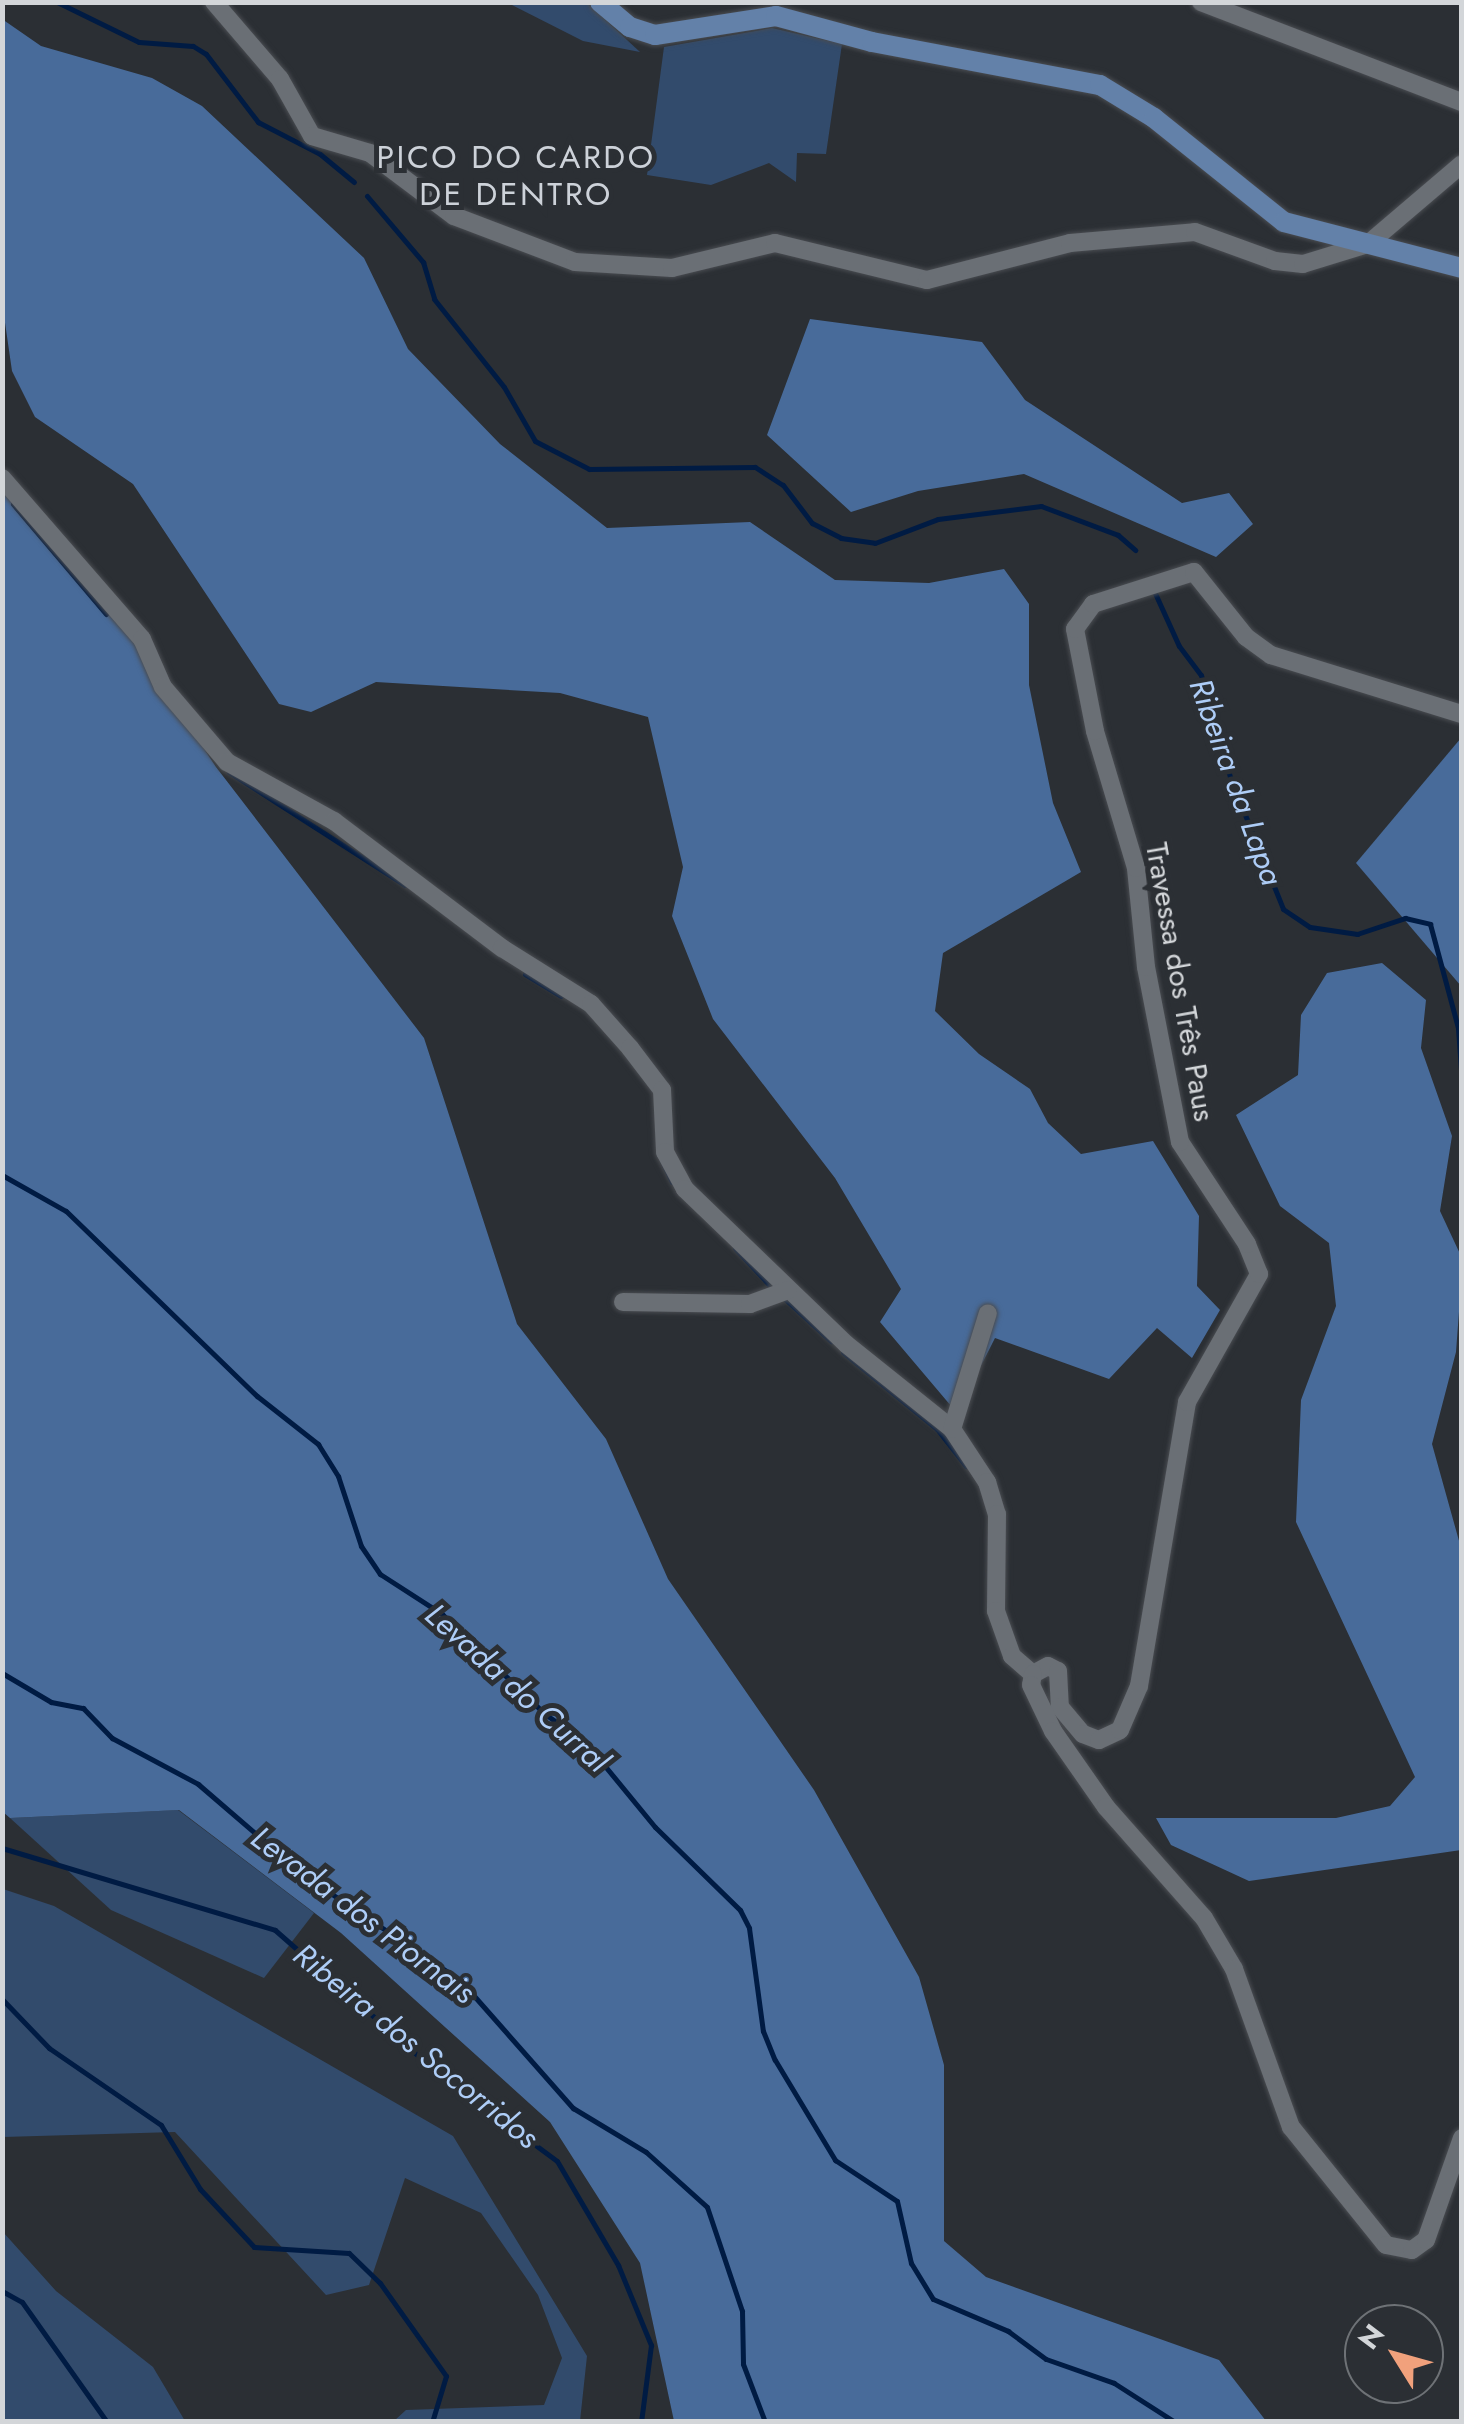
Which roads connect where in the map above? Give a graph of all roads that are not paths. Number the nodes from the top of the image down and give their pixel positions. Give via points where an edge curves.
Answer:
1 (214, 2) edge
2 (600, 2) edge
3 (1201, 2) edge
4 (1462, 102) edge
5 (1462, 164) edge
6 (1368, 244) junction
7 (1462, 268) edge
8 (2, 478) edge
9 (1462, 714) edge
10 (788, 1290) junction
11 (623, 1302) dead end
12 (988, 1313) dead end
13 (952, 1428) junction
14 (1033, 1674) junction
15 (1462, 2138) edge

1 - 6 street via 280,79 312,136 370,154 454,216 575,262 672,268 775,243 927,280 1070,243 1175,234 1202,234 1275,262 1304,264
2 - 6 main road via 654,35 776,16 1100,86 1154,118 1264,211 1312,232
3 - 4 street
5 - 6 street
6 - 7 main road
8 - 10 street via 142,639 163,687 227,762 334,820 502,948 591,1004 662,1090 671,1170
9 - 14 street, Travessa dos Três Paus via 1271,654 1246,637 1194,572 1094,604 1075,629 1136,868 1146,967 1180,1142 1247,1244 1259,1274 1187,1402 1139,1686 1120,1730 1099,1740 1083,1734 1060,1707 1058,1672 1048,1666
10 - 11 street via 750,1304
10 - 13 street
12 - 13 street
13 - 14 street via 994,1495 996,1611 1012,1656
14 - 15 street via 1031,1685 1053,1731 1106,1806 1204,1918 1234,1970 1292,2127 1386,2245 1412,2250 1432,2229

